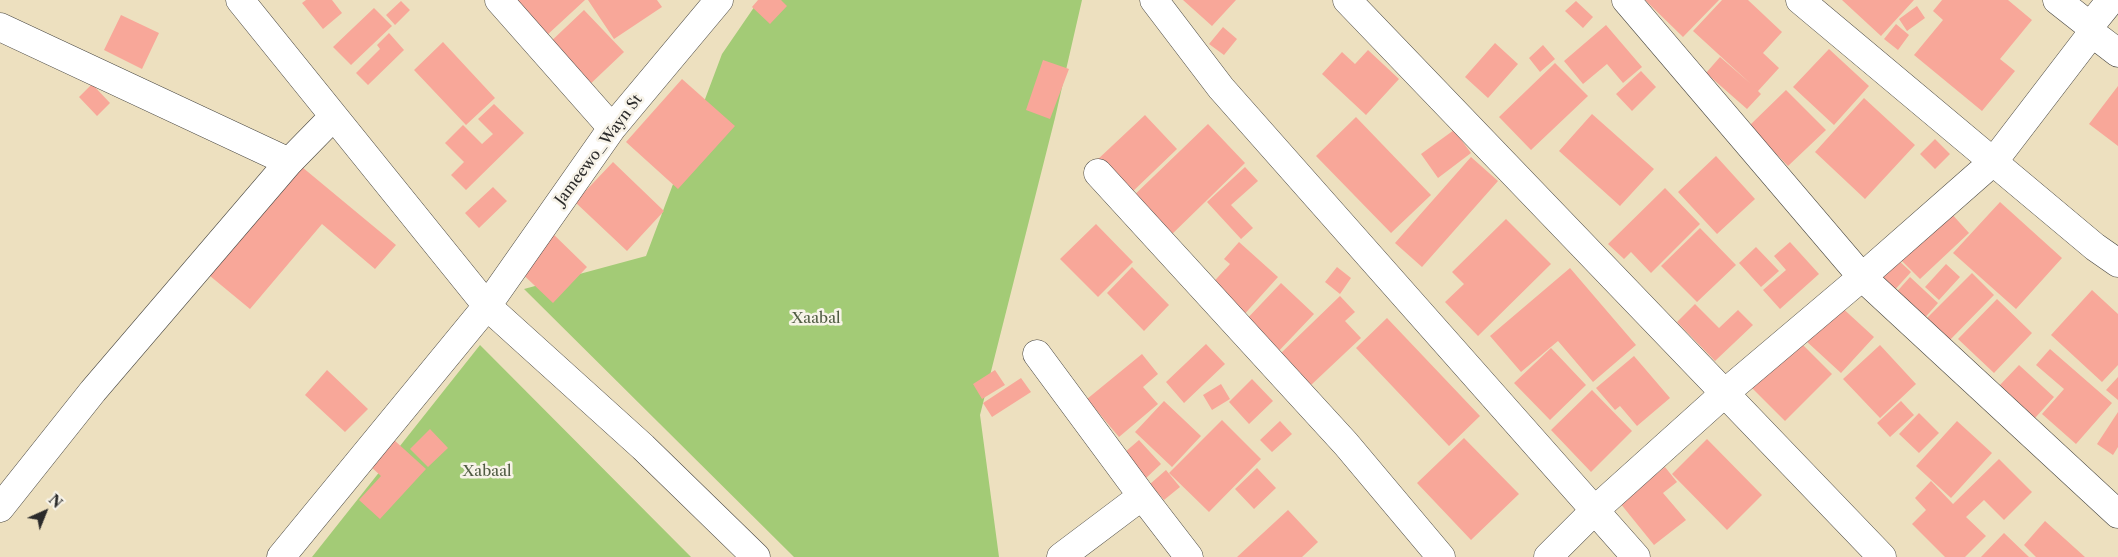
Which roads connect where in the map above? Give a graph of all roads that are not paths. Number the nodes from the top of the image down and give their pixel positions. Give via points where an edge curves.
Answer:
1 (240, 0) edge
2 (499, 0) edge
3 (1154, 0) edge
4 (1347, 0) edge
5 (1626, 0) edge
6 (1800, 0) edge
7 (2057, 0) edge
8 (2111, 0) edge
9 (714, 2) edge
10 (0, 27) edge
11 (2091, 29) junction
12 (2118, 53) edge
13 (333, 118) junction
14 (612, 128) junction
15 (1994, 161) junction
16 (289, 162) junction
17 (1098, 173) dead end
18 (2118, 263) edge
19 (1862, 277) junction
20 (487, 306) junction
21 (1037, 354) dead end
22 (1726, 392) junction
23 (1142, 496) junction
24 (0, 508) edge
25 (1596, 510) junction
26 (2118, 514) edge
27 (281, 557) edge
28 (756, 557) edge
29 (1061, 557) edge
30 (1189, 557) edge
31 (1441, 557) edge
32 (1548, 557) edge
33 (1636, 557) edge
34 (1882, 557) edge

1 - 13 street
2 - 14 street
3 - 25 street via 1221,88
4 - 22 street
5 - 19 street
6 - 15 street
7 - 11 street
8 - 11 street
9 - 14 street, Jameewo_Wayn St
10 - 16 street
11 - 12 street
11 - 15 street
13 - 16 street
13 - 20 street
14 - 20 street, Jameewo_Wayn St
15 - 18 street
15 - 19 street
16 - 24 street via 93,391
17 - 31 street via 1346,444
19 - 22 street
19 - 26 street
20 - 27 street, Jameewo_Wayn St
20 - 28 street via 643,447
21 - 23 street
22 - 25 street
22 - 34 street
23 - 29 street
23 - 30 street
25 - 32 street
25 - 33 street

